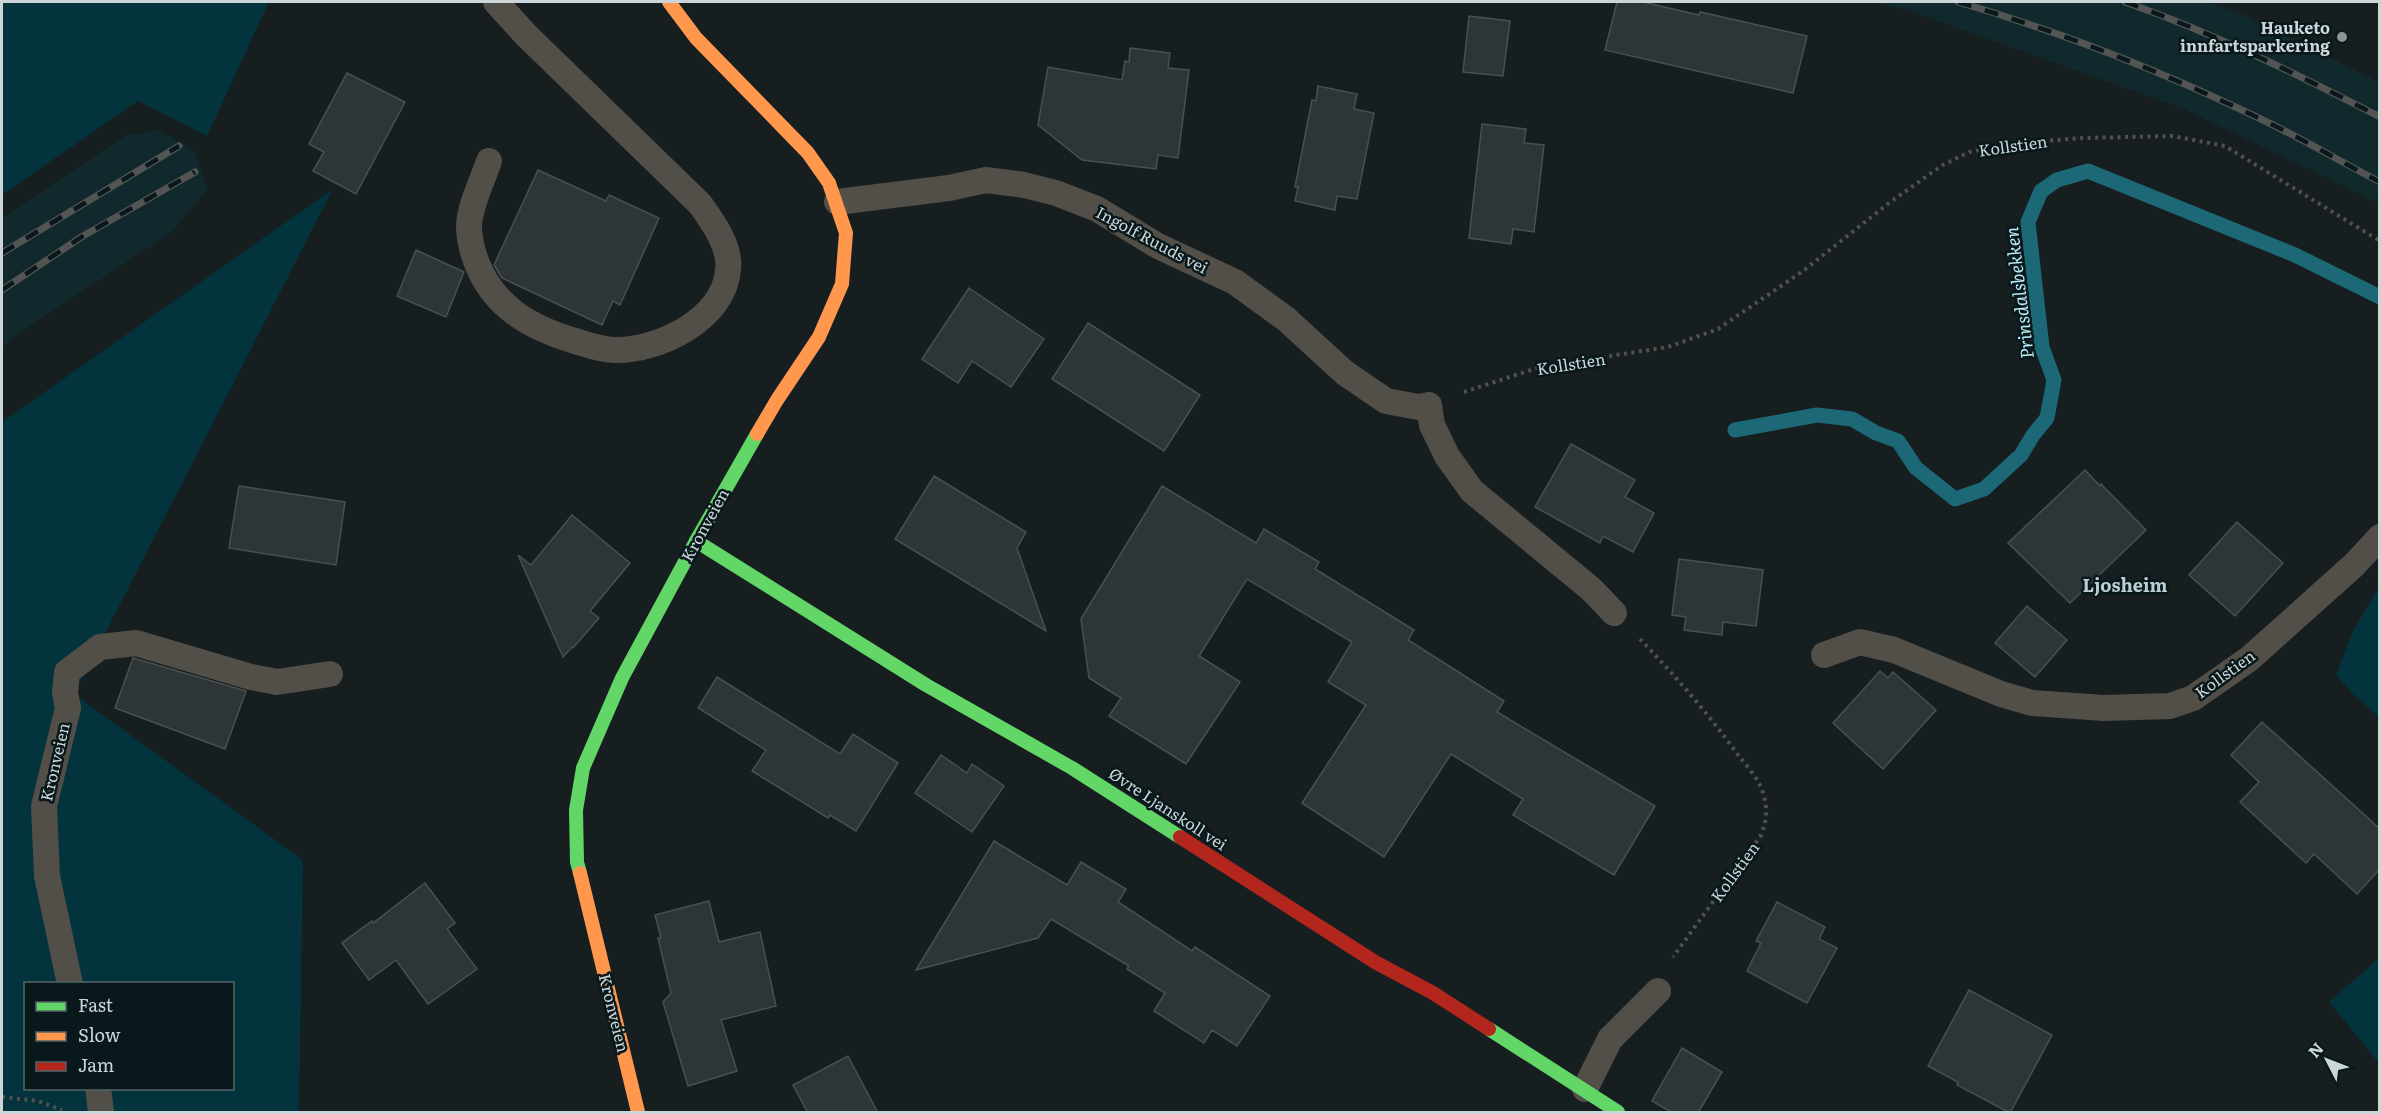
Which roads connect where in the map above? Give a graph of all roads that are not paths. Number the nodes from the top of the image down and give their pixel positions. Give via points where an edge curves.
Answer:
1 (496, 2) edge
2 (669, 2) edge
3 (489, 161) dead end
4 (837, 202) junction
5 (2379, 537) edge
6 (696, 541) junction
7 (1614, 613) road end
8 (1824, 655) dead end
9 (330, 675) dead end
10 (70, 982) edge
11 (1658, 991) road end
12 (1585, 1089) junction
13 (98, 1090) edge
14 (101, 1113) edge
15 (638, 1113) edge
16 (1618, 1113) edge

1 - 3 lane via 700,204 715,225 729,268 718,300 701,320 642,348 595,347 546,333 518,317 481,275 470,245 468,224
2 - 4 street, Kronveien via 696,38 808,153
4 - 6 street, Kronveien via 846,233 842,284 819,337 777,400
4 - 7 lane, Ingolf Ruuds vei via 986,180 1056,193 1097,209 1167,250 1235,282 1286,319 1345,373 1386,401 1418,407 1429,405 1432,425 1472,491 1591,589
5 - 8 lane, Kollstien via 2354,565 2249,658 2193,698 2170,706 2104,708 2032,703 1894,650 1860,642
6 - 12 street, Øvre Ljanskoll vei via 926,685 1072,768 1375,962 1433,993
6 - 15 street, Kronveien via 622,678 583,768 576,810 578,862
9 - 10 lane, Kronveien via 268,680 136,643 100,647 67,672 68,708 44,806 47,876
11 - 12 lane via 1610,1039
12 - 16 street, Øvre Ljanskoll vei
13 - 14 lane

